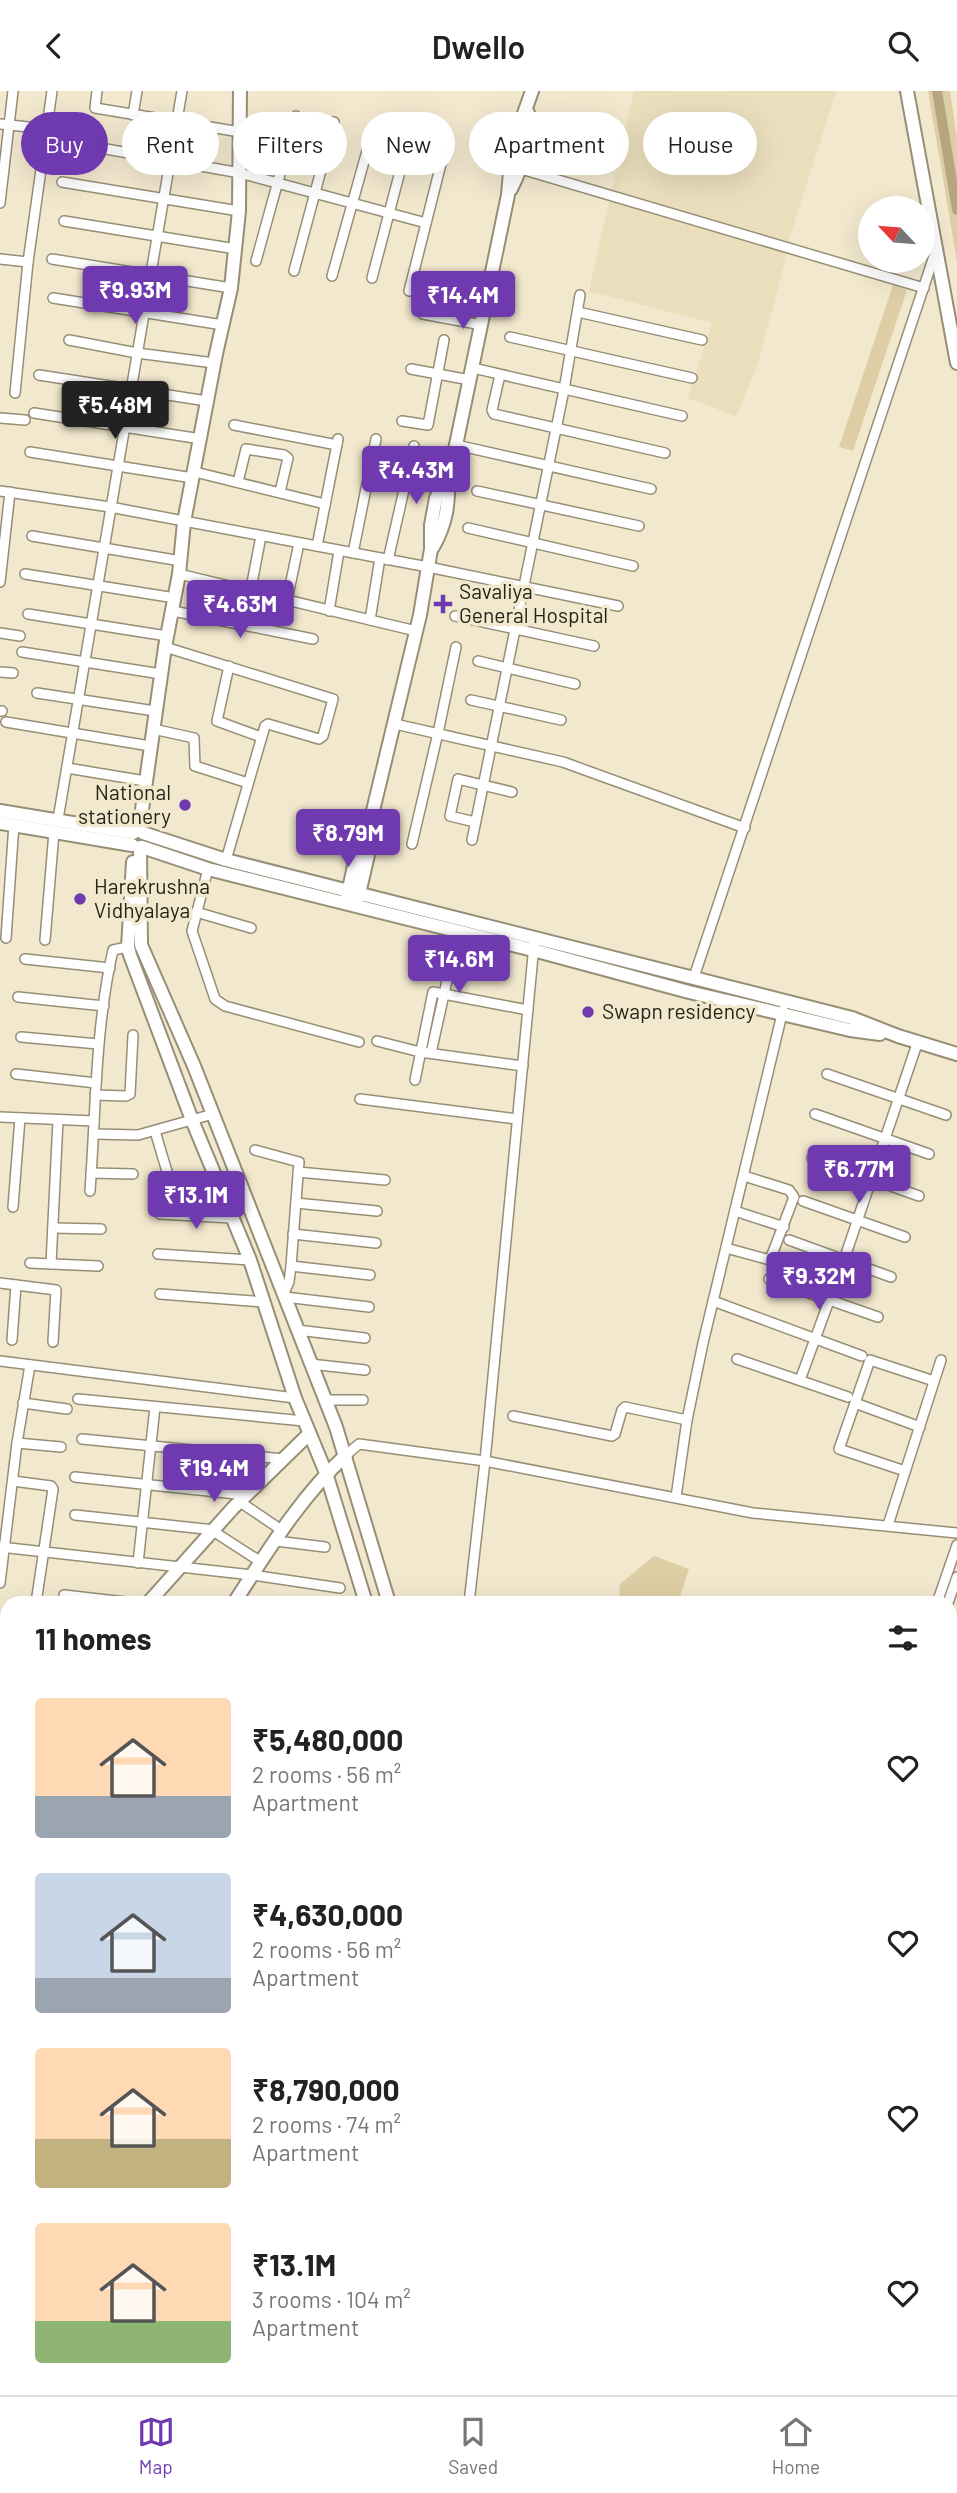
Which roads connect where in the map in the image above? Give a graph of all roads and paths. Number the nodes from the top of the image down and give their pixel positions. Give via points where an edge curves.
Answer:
1 (13, 91) edge
2 (52, 91) edge
3 (97, 91) edge
4 (137, 91) edge
5 (182, 91) edge
6 (240, 91) edge
7 (532, 91) edge
8 (907, 91) edge
9 (528, 105) junction
10 (49, 112) edge
11 (134, 112) edge
12 (179, 112) edge
13 (240, 112) edge
14 (528, 112) edge
15 (122, 113) edge
16 (5, 124) edge
17 (361, 170) edge
18 (40, 175) edge
19 (167, 175) edge
20 (240, 175) edge
21 (247, 175) edge
22 (280, 175) edge
23 (321, 175) edge
24 (399, 175) edge
25 (438, 175) edge
26 (518, 175) edge
27 (541, 175) edge
28 (62, 182) dead end
29 (278, 184) junction
30 (316, 195) junction
31 (508, 195) junction
32 (163, 199) junction
33 (0, 203) edge
34 (351, 204) junction
35 (239, 211) junction
36 (389, 214) junction
37 (64, 221) dead end
38 (426, 223) junction
39 (155, 237) junction
40 (236, 249) junction
41 (936, 251) junction
42 (0, 259) edge
43 (52, 259) dead end
44 (256, 261) dead end
45 (28, 262) junction
46 (294, 271) dead end
47 (150, 275) junction
48 (332, 276) dead end
49 (372, 278) dead end
50 (232, 288) junction
51 (924, 288) junction
52 (409, 291) dead end
53 (580, 295) dead end
54 (53, 298) dead end
55 (578, 312) junction
56 (144, 313) junction
57 (423, 314) dead end
58 (223, 325) junction
59 (482, 325) junction
60 (510, 337) dead end
61 (69, 340) dead end
62 (444, 340) dead end
63 (702, 340) dead end
64 (571, 351) junction
65 (137, 353) junction
66 (214, 363) junction
67 (957, 363) edge
68 (411, 369) dead end
69 (438, 374) junction
70 (471, 374) junction
71 (39, 375) dead end
72 (500, 375) junction
73 (692, 379) dead end
74 (130, 390) junction
75 (564, 390) junction
76 (15, 394) dead end
77 (207, 401) junction
78 (34, 413) dead end
79 (682, 416) dead end
80 (0, 418) edge
81 (25, 420) dead end
82 (402, 421) dead end
83 (234, 425) dead end
84 (124, 428) junction
85 (556, 428) junction
86 (201, 439) junction
87 (376, 439) dead end
88 (456, 445) junction
89 (414, 446) dead end
90 (30, 452) dead end
91 (665, 453) dead end
92 (117, 466) junction
93 (549, 466) junction
94 (194, 475) junction
95 (238, 482) junction
96 (651, 489) dead end
97 (477, 491) dead end
98 (5, 492) edge
99 (280, 492) junction
100 (325, 504) junction
101 (541, 505) junction
102 (110, 507) junction
103 (184, 522) junction
104 (639, 526) dead end
105 (468, 528) dead end
106 (261, 536) junction
107 (32, 537) dead end
108 (299, 543) junction
109 (533, 543) junction
110 (103, 547) junction
111 (317, 547) junction
112 (1, 548) edge
113 (340, 551) junction
114 (353, 553) junction
115 (384, 559) junction
116 (633, 566) dead end
117 (428, 567) junction
118 (180, 568) junction
119 (24, 574) dead end
120 (0, 582) edge
121 (96, 585) junction
122 (524, 587) junction
123 (250, 591) junction
124 (287, 600) junction
125 (174, 604) junction
126 (618, 607) dead end
127 (329, 611) junction
128 (28, 614) dead end
129 (455, 616) dead end
130 (370, 620) junction
131 (90, 624) junction
132 (244, 625) junction
133 (516, 629) junction
134 (416, 631) junction
135 (0, 633) edge
136 (20, 636) dead end
137 (313, 639) dead end
138 (166, 642) junction
139 (594, 646) dead end
140 (456, 647) dead end
141 (22, 652) dead end
142 (84, 661) junction
143 (478, 661) dead end
144 (229, 666) junction
145 (508, 668) junction
146 (0, 672) edge
147 (13, 673) dead end
148 (161, 674) junction
149 (575, 684) dead end
150 (37, 693) dead end
151 (78, 699) junction
152 (471, 700) dead end
153 (500, 705) junction
154 (155, 711) junction
155 (561, 720) dead end
156 (6, 722) dead end
157 (395, 724) junction
158 (153, 729) junction
159 (438, 733) junction
160 (72, 734) junction
161 (261, 737) junction
162 (492, 745) junction
163 (150, 746) junction
164 (66, 768) junction
165 (145, 781) junction
166 (248, 783) junction
167 (483, 784) junction
168 (512, 792) dead end
169 (0, 811) edge
170 (58, 819) junction
171 (475, 822) junction
172 (0, 823) edge
173 (14, 824) junction
174 (745, 828) junction
175 (54, 832) junction
176 (472, 839) dead end
177 (137, 840) junction
178 (412, 844) dead end
179 (226, 860) junction
180 (208, 869) junction
181 (352, 898) junction
182 (196, 912) junction
183 (251, 928) dead end
184 (458, 931) junction
185 (537, 937) junction
186 (6, 938) dead end
187 (45, 940) dead end
188 (128, 947) junction
189 (533, 950) junction
190 (25, 960) dead end
191 (110, 968) junction
192 (694, 977) junction
193 (444, 992) junction
194 (18, 997) dead end
195 (104, 1006) junction
196 (783, 1007) junction
197 (528, 1010) junction
198 (133, 1035) dead end
199 (21, 1037) dead end
200 (377, 1041) dead end
201 (918, 1041) junction
202 (359, 1042) dead end
203 (98, 1044) junction
204 (420, 1052) junction
205 (431, 1053) junction
206 (957, 1053) edge
207 (523, 1066) junction
208 (16, 1074) dead end
209 (827, 1074) dead end
210 (415, 1080) dead end
211 (96, 1083) junction
212 (95, 1095) junction
213 (899, 1098) junction
214 (360, 1099) dead end
215 (213, 1114) junction
216 (815, 1114) dead end
217 (946, 1115) dead end
218 (0, 1117) edge
219 (20, 1118) junction
220 (517, 1119) junction
221 (58, 1120) junction
222 (192, 1120) junction
223 (94, 1121) junction
224 (155, 1131) junction
225 (94, 1134) junction
226 (885, 1139) junction
227 (255, 1150) dead end
228 (929, 1154) dead end
229 (811, 1158) dead end
230 (298, 1172) junction
231 (91, 1173) junction
232 (133, 1174) dead end
233 (744, 1176) junction
234 (873, 1179) junction
235 (384, 1180) dead end
236 (90, 1191) dead end
237 (173, 1192) dead end
238 (919, 1196) dead end
239 (803, 1201) dead end
240 (296, 1203) junction
241 (13, 1207) dead end
242 (377, 1211) dead end
243 (735, 1211) junction
244 (160, 1214) dead end
245 (233, 1218) junction
246 (858, 1220) junction
247 (783, 1227) junction
248 (53, 1228) junction
249 (101, 1229) dead end
250 (293, 1234) junction
251 (905, 1237) dead end
252 (789, 1240) dead end
253 (376, 1243) dead end
254 (726, 1248) junction
255 (158, 1254) dead end
256 (250, 1260) junction
257 (844, 1260) junction
258 (30, 1263) dead end
259 (51, 1264) junction
260 (98, 1266) dead end
261 (291, 1266) junction
262 (370, 1275) dead end
263 (891, 1277) dead end
264 (769, 1279) dead end
265 (0, 1283) edge
266 (16, 1285) junction
267 (160, 1294) dead end
268 (285, 1295) junction
269 (829, 1300) junction
270 (713, 1301) junction
271 (264, 1302) junction
272 (369, 1307) dead end
273 (878, 1317) dead end
274 (297, 1330) junction
275 (365, 1338) dead end
276 (12, 1340) dead end
277 (815, 1340) junction
278 (53, 1342) dead end
279 (863, 1356) dead end
280 (737, 1359) dead end
281 (0, 1360) edge
282 (941, 1360) dead end
283 (310, 1364) junction
284 (30, 1365) junction
285 (365, 1370) dead end
286 (800, 1381) junction
287 (934, 1381) junction
288 (295, 1398) junction
289 (78, 1399) dead end
290 (325, 1400) junction
291 (851, 1400) junction
292 (363, 1401) dead end
293 (23, 1403) junction
294 (155, 1407) junction
295 (67, 1409) dead end
296 (513, 1416) dead end
297 (687, 1420) junction
298 (307, 1427) junction
299 (920, 1427) junction
300 (82, 1439) dead end
301 (17, 1443) junction
302 (150, 1446) junction
303 (61, 1447) dead end
304 (346, 1455) junction
305 (283, 1458) junction
306 (485, 1461) junction
307 (905, 1471) junction
308 (326, 1473) junction
309 (75, 1476) dead end
310 (13, 1481) junction
311 (146, 1484) junction
312 (676, 1497) junction
313 (243, 1498) junction
314 (75, 1515) dead end
315 (142, 1522) junction
316 (888, 1525) junction
317 (214, 1530) junction
318 (957, 1533) edge
319 (279, 1536) junction
320 (957, 1545) edge
321 (2, 1547) edge
322 (325, 1547) dead end
323 (44, 1553) junction
324 (261, 1562) junction
325 (138, 1563) junction
326 (180, 1568) junction
327 (252, 1575) junction
328 (957, 1577) edge
329 (0, 1583) edge
330 (340, 1588) dead end
331 (64, 1595) dead end
332 (37, 1596) edge
333 (73, 1596) edge
334 (154, 1596) edge
335 (238, 1596) edge
336 (364, 1596) edge
337 (387, 1596) edge
338 (470, 1596) edge
339 (939, 1596) edge
340 (950, 1596) edge

1 - 16 street
2 - 10 street
3 - 15 street via 94,108
4 - 11 street
5 - 12 street
6 - 13 street
7 - 9 street
8 - 41 street
9 - 14 street
9 - 31 street via 516,136
16 - 33 street
17 - 34 street
18 - 45 street
19 - 32 street
20 - 35 street
21 - 29 street
22 - 29 street
23 - 30 street
24 - 36 street
25 - 38 street
26 - 31 street
27 - 51 street
28 - 32 street
29 - 30 street
29 - 44 street
30 - 34 street
30 - 46 street
31 - 59 street
32 - 35 street
32 - 39 street
34 - 36 street
34 - 48 street
35 - 40 street
36 - 38 street
36 - 49 street
37 - 39 street
38 - 52 street
39 - 40 street
39 - 47 street
40 - 50 street
41 - 51 street
41 - 67 street
42 - 45 street
43 - 47 street
45 - 76 street
47 - 50 street
47 - 56 street
50 - 58 street
51 - 174 street
53 - 55 street
54 - 56 street
55 - 63 street
55 - 64 street
56 - 58 street
56 - 65 street
57 - 59 street
58 - 66 street
59 - 70 street
60 - 64 street
61 - 65 street
62 - 69 street
64 - 73 street
64 - 75 street
65 - 66 street
65 - 74 street
66 - 77 street
68 - 69 street
69 - 70 street
69 - 82 street via 428,425
70 - 72 street
70 - 88 street
71 - 74 street
72 - 75 street
72 - 85 street via 492,412
74 - 77 street
74 - 84 street
75 - 79 street
75 - 85 street
77 - 86 street
78 - 84 street
80 - 81 street
83 - 100 street via 337,442
84 - 86 street
84 - 92 street
85 - 91 street
85 - 93 street
86 - 94 street
87 - 114 street
88 - 93 street
88 - 117 street via 448,474 444,528 431,549
89 - 115 street
90 - 92 street
92 - 94 street
92 - 102 street
93 - 96 street
93 - 101 street
94 - 95 street
94 - 103 street
95 - 99 street
95 - 99 street via 246,449 284,455 288,459
97 - 101 street
98 - 102 street
98 - 112 street
99 - 100 street
100 - 111 street
101 - 104 street
101 - 109 street
102 - 103 street
102 - 110 street
103 - 106 street
103 - 118 street
105 - 109 street
106 - 108 street
106 - 123 street
107 - 110 street
108 - 111 street
108 - 124 street
109 - 116 street
109 - 122 street
110 - 118 street
110 - 121 street
111 - 113 street
112 - 120 street
113 - 114 street
113 - 127 street
114 - 115 street
115 - 117 street
115 - 130 street
117 - 122 street
117 - 134 street
118 - 123 street
118 - 125 street
119 - 121 street
121 - 125 street
121 - 131 street
122 - 126 street
122 - 133 street
123 - 124 street
123 - 132 street
124 - 127 street
125 - 132 street
125 - 138 street
127 - 130 street
128 - 131 street
129 - 133 street
130 - 134 street
131 - 138 street
131 - 142 street
132 - 137 street
133 - 139 street
133 - 145 street
134 - 157 street
135 - 136 street
138 - 144 street
138 - 148 street
140 - 159 street
141 - 142 street
142 - 148 street
142 - 151 street
143 - 145 street
144 - 161 street via 216,721
144 - 161 street via 333,699 321,738 268,723
145 - 149 street
145 - 153 street
146 - 147 street
148 - 154 street
150 - 151 street
151 - 154 street
151 - 160 street
152 - 153 street
153 - 155 street
153 - 162 street
154 - 158 street
156 - 160 street
157 - 159 street
157 - 181 street via 365,844 357,852
158 - 163 street
158 - 166 street via 194,738 195,766
159 - 162 street
159 - 178 street
160 - 163 street
160 - 164 street
161 - 166 street
162 - 167 street
162 - 174 street via 563,762
163 - 165 street
164 - 165 street
164 - 170 street
165 - 177 street
166 - 179 street
167 - 168 street
167 - 171 street
167 - 171 street via 457,781 450,816
169 - 170 street
170 - 177 street
171 - 176 street
172 - 173 street
173 - 175 street
173 - 186 street
174 - 192 street
175 - 177 street
175 - 187 street
177 - 179 street
177 - 180 street
177 - 188 street
177 - 215 street via 141,944
179 - 181 street
180 - 181 street
180 - 182 street
181 - 184 street
181 - 185 street
182 - 183 street
182 - 202 street via 193,934 218,1002
184 - 189 street
184 - 193 street
185 - 189 street
185 - 192 street
188 - 191 street via 113,950
188 - 222 street
189 - 196 street via 689,992
189 - 197 street
190 - 191 street
191 - 195 street
192 - 196 street
193 - 197 street
193 - 204 street via 433,992
193 - 205 street
194 - 195 street
195 - 203 street
196 - 201 street via 850,1030
196 - 233 street
197 - 207 street
198 - 212 street via 130,1094
199 - 203 street
200 - 204 street
201 - 206 street
201 - 213 street
203 - 211 street
204 - 205 street
204 - 210 street
205 - 207 street
207 - 220 street
208 - 211 street
209 - 213 street
211 - 212 street
212 - 223 street
213 - 217 street
213 - 226 street
214 - 220 street
215 - 222 street
215 - 268 street
216 - 226 street
218 - 219 street
219 - 221 street
219 - 241 street
220 - 306 street
221 - 223 street
221 - 248 street
222 - 224 street
222 - 245 street
223 - 225 street
224 - 225 street via 133,1136
224 - 237 street
225 - 231 street
226 - 228 street
226 - 234 street
227 - 230 street via 298,1160
229 - 234 street
230 - 235 street
230 - 240 street
231 - 232 street
231 - 236 street
233 - 243 street
233 - 247 street via 792,1192
234 - 238 street
234 - 246 street
239 - 246 street
240 - 242 street
240 - 250 street
243 - 247 street
243 - 254 street
244 - 245 street
245 - 256 street
246 - 251 street
246 - 257 street
247 - 254 street via 770,1260
248 - 249 street
248 - 259 street
250 - 253 street
250 - 261 street
252 - 257 street
254 - 270 street
255 - 256 street
256 - 271 street
257 - 263 street
257 - 269 street
258 - 259 street
259 - 260 street
261 - 262 street
261 - 268 street
264 - 269 street
265 - 266 street
266 - 276 street
266 - 278 street via 56,1290
267 - 271 street
268 - 272 street
268 - 274 street
269 - 273 street
269 - 277 street
270 - 277 street
270 - 297 street
271 - 288 street
274 - 275 street
274 - 283 street
277 - 279 street
277 - 286 street
280 - 286 street
281 - 284 street
282 - 287 street
283 - 285 street
283 - 290 street
284 - 288 street
284 - 293 street
286 - 291 street
287 - 291 street via 870,1360
287 - 299 street
288 - 298 street
289 - 294 street
290 - 292 street
290 - 304 street
291 - 299 street
291 - 307 street via 839,1449
293 - 295 street
293 - 301 street
294 - 298 street
294 - 302 street
296 - 297 street via 611,1436 625,1407
297 - 312 street
298 - 305 street
298 - 308 street
299 - 307 street
300 - 302 street
301 - 303 street
301 - 310 street
302 - 305 street
302 - 311 street
304 - 306 street via 359,1444
304 - 308 street
304 - 337 street
305 - 313 street
306 - 312 street
306 - 338 street
307 - 316 street
308 - 319 street
308 - 336 street
309 - 311 street
310 - 321 street
310 - 323 street via 53,1488
311 - 313 street
311 - 315 street
312 - 316 street via 753,1513
313 - 317 street
313 - 319 street
314 - 315 street
315 - 317 street
315 - 325 street
316 - 318 street
317 - 324 street
317 - 326 street
319 - 322 street
319 - 324 street
320 - 339 street
321 - 323 street
321 - 329 street
323 - 325 street
323 - 332 street
324 - 327 street
325 - 326 street
326 - 327 street
326 - 334 street
327 - 330 street
327 - 335 street
328 - 340 street
331 - 333 street

